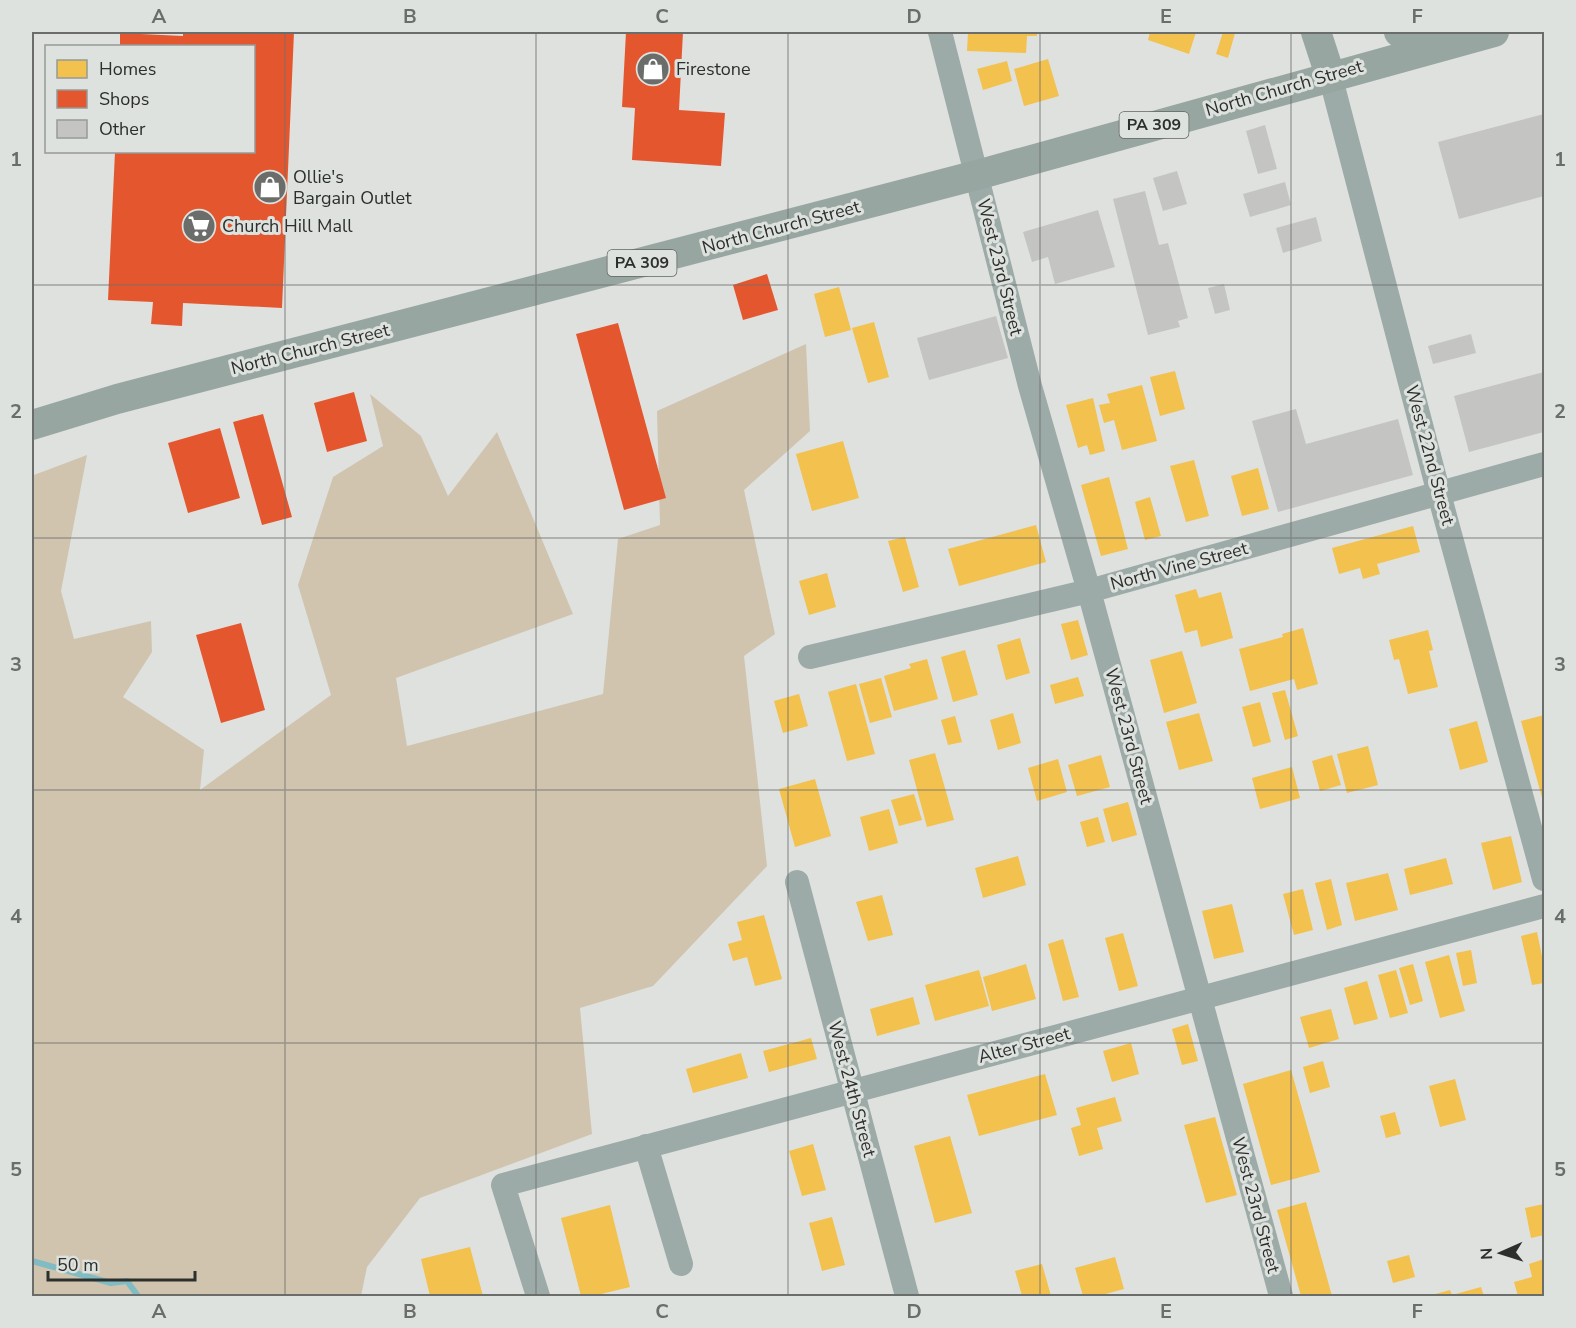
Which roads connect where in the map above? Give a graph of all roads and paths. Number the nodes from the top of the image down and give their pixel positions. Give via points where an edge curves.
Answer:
1 (940, 32) edge
2 (1316, 32) edge
3 (1399, 32) edge
4 (1494, 32) edge
5 (1438, 46) junction
6 (1330, 75) junction
7 (977, 175) junction
8 (32, 425) edge
9 (1545, 464) edge
10 (1439, 494) junction
11 (1089, 591) junction
12 (810, 657) dead end
13 (1545, 879) edge
14 (797, 882) dead end
15 (1545, 906) edge
16 (1200, 998) junction
17 (853, 1091) junction
18 (646, 1146) junction
19 (681, 1264) dead end
20 (538, 1296) edge
21 (907, 1296) edge
22 (1281, 1296) edge

1 - 7 street, West 23rd Street
2 - 6 main road, West 22nd Street
3 - 5 main road
4 - 5 main road, North Church Street / PA 309
5 - 6 main road, North Church Street / PA 309
6 - 7 main road, North Church Street / PA 309
6 - 10 street, West 22nd Street
7 - 8 main road, North Church Street / PA 309 via 117,399
7 - 11 street, West 23rd Street via 1030,386
9 - 10 street, North Vine Street
10 - 11 street, North Vine Street
10 - 13 street, West 22nd Street
11 - 12 street, North Vine Street
11 - 16 street, West 23rd Street
14 - 17 street, West 24th Street
15 - 16 street, Alter Street
16 - 17 street, Alter Street
16 - 22 street, West 23rd Street
17 - 18 street, Alter Street
17 - 21 street, West 24th Street
18 - 19 street
18 - 20 street, Alter Street via 503,1185

